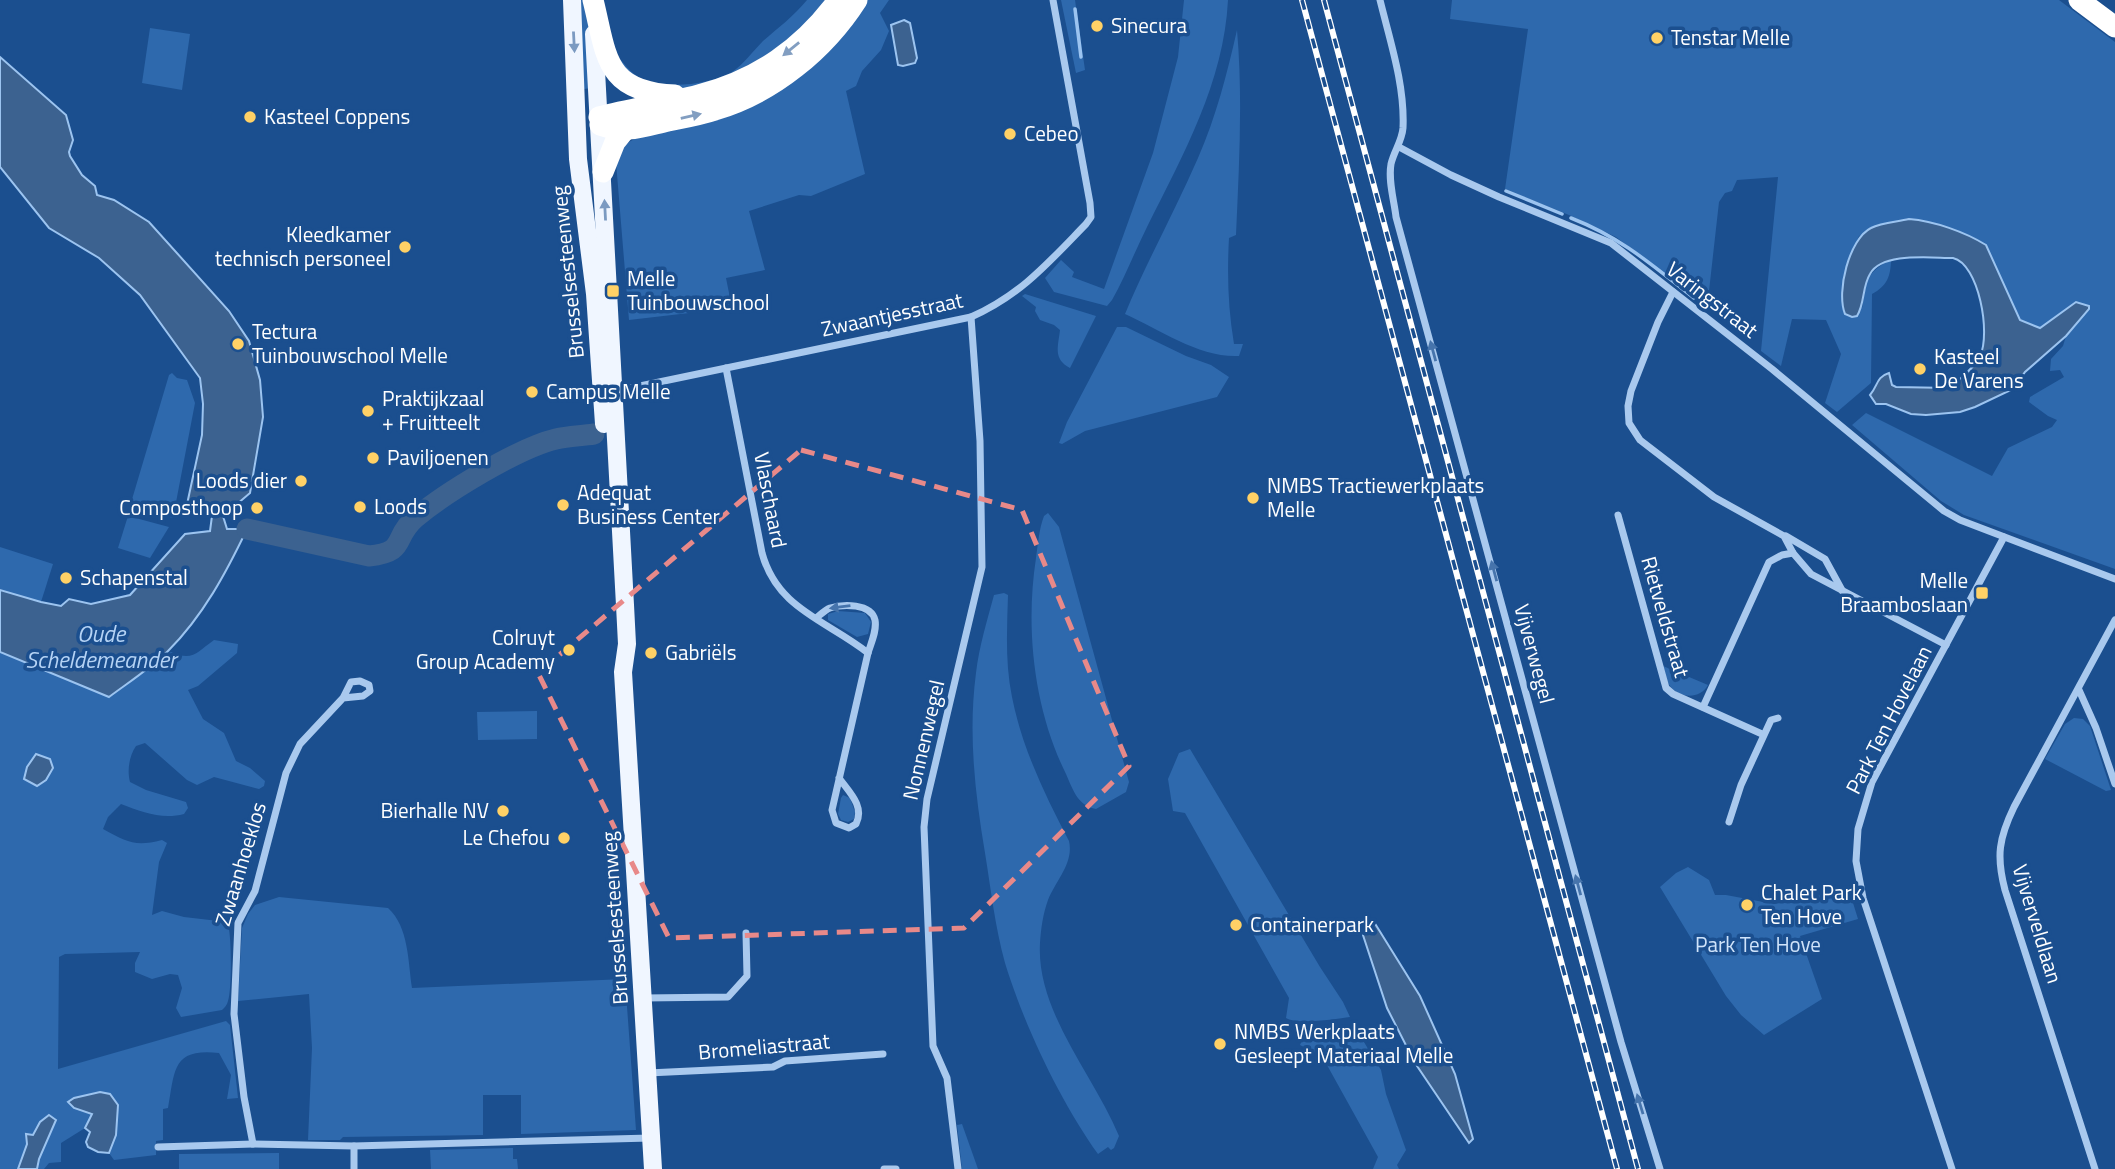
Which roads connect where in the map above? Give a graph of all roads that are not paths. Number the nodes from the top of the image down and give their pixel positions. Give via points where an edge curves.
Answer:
1 (572, 0) edge
2 (593, 0) edge
3 (838, 0) edge
4 (857, 0) edge
5 (1054, 0) edge
6 (1380, 0) edge
7 (2079, 0) edge
8 (2115, 27) edge
9 (577, 84) junction
10 (698, 96) junction
11 (598, 122) junction
12 (624, 131) junction
13 (1399, 147) junction
14 (579, 159) junction
15 (603, 172) junction
16 (1673, 292) junction
17 (971, 317) junction
18 (726, 368) junction
19 (601, 376) junction
20 (615, 392) junction
21 (603, 409) junction
22 (1618, 515) dead end
23 (1784, 536) junction
24 (2004, 537) junction
25 (1793, 553) junction
26 (2115, 579) edge
27 (1843, 592) junction
28 (816, 618) junction
29 (2114, 623) edge
30 (1946, 645) junction
31 (867, 653) junction
32 (623, 665) junction
33 (2079, 690) junction
34 (343, 698) dead end
35 (1703, 707) junction
36 (1778, 718) dead end
37 (1762, 734) junction
38 (839, 778) junction
39 (2115, 784) edge
40 (1729, 821) dead end
41 (746, 933) dead end
42 (643, 998) junction
43 (883, 1054) dead end
44 (648, 1073) junction
45 (651, 1138) junction
46 (253, 1144) junction
47 (354, 1146) junction
48 (158, 1147) dead end
49 (354, 1169) edge
50 (653, 1169) edge
51 (884, 1169) edge
52 (896, 1169) edge
53 (958, 1169) edge
54 (1660, 1169) edge
55 (1952, 1169) edge
56 (2095, 1169) edge

1 -> 9 main road, Brusselsesteenweg
2 - 10 highway via 601,44 619,77 651,94
2 - 11 main road, Brusselsesteenweg
3 -> 10 highway via 803,39 769,67
12 -> 4 highway via 717,110 759,91 794,69 825,41
5 - 17 street, Zwaantjesstraat via 1091,217 1027,284
6 - 13 street via 1401,94
7 - 8 highway
9 - 11 main road via 584,109
9 - 14 main road, Brusselsesteenweg
10 - 11 highway
11 - 12 highway
11 - 14 main road via 587,135
11 - 15 main road, Brusselsesteenweg
12 - 15 highway
13 - 16 street, Varingstraat via 1499,197 1611,243
54 -> 13 street, Vijverwegel via 1399,228 1391,184 1391,162
14 - 19 main road, Brusselsesteenweg
20 -> 15 main road, Brusselsesteenweg
16 - 23 street via 1631,391 1629,423 1640,440 1706,491
16 - 24 street, Varingstraat via 1944,511
17 - 18 street, Zwaantjesstraat
17 - 53 street, Nonnenwegel via 980,441 982,567 927,799 925,827 933,1046 947,1078
18 - 20 street, Zwaantjesstraat
18 - 28 street, Vlaschaard via 762,556 777,588
19 - 20 street
19 - 21 main road, Brusselsesteenweg
20 - 21 street
20 - 32 main road, Brusselsesteenweg via 627,632
21 - 32 main road, Brusselsesteenweg via 617,643
22 - 35 street, Rietveldstraat via 1666,688
23 - 25 street
23 - 27 street via 1825,559
24 - 26 street, Varingstraat
24 - 30 street, Park Ten Hovelaan
25 - 27 street via 1811,574
25 - 35 street, Rietveldstraat via 1769,562
27 - 30 street
28 - 31 street, Vlaschaard
31 -> 28 street via 875,631 867,608 828,608
29 - 33 street, Vijverveldlaan
30 - 55 street, Park Ten Hovelaan via 1872,782 1858,829 1856,861 1863,898
31 - 38 street
32 - 42 main road, Brusselsesteenweg
33 - 39 street
33 - 56 street, Vijverveldlaan via 2014,807 1999,856 2005,890
34 - 46 street, Zwaanhoeklos via 300,744 286,772 254,891 238,923 234,1014
35 - 37 street, Rietveldstraat
36 - 37 street via 1771,720
37 - 40 street
38 - 38 street via 833,817 838,825 849,828 856,824 859,811
41 - 42 street via 747,976 729,997
42 - 44 main road, Brusselsesteenweg
43 - 44 street, Bromeliastraat via 785,1061 773,1068
44 - 45 main road, Brusselsesteenweg
45 - 47 street
45 - 50 main road, Brusselsesteenweg
46 - 47 street
46 - 48 street
47 - 49 street
51 - 52 street

